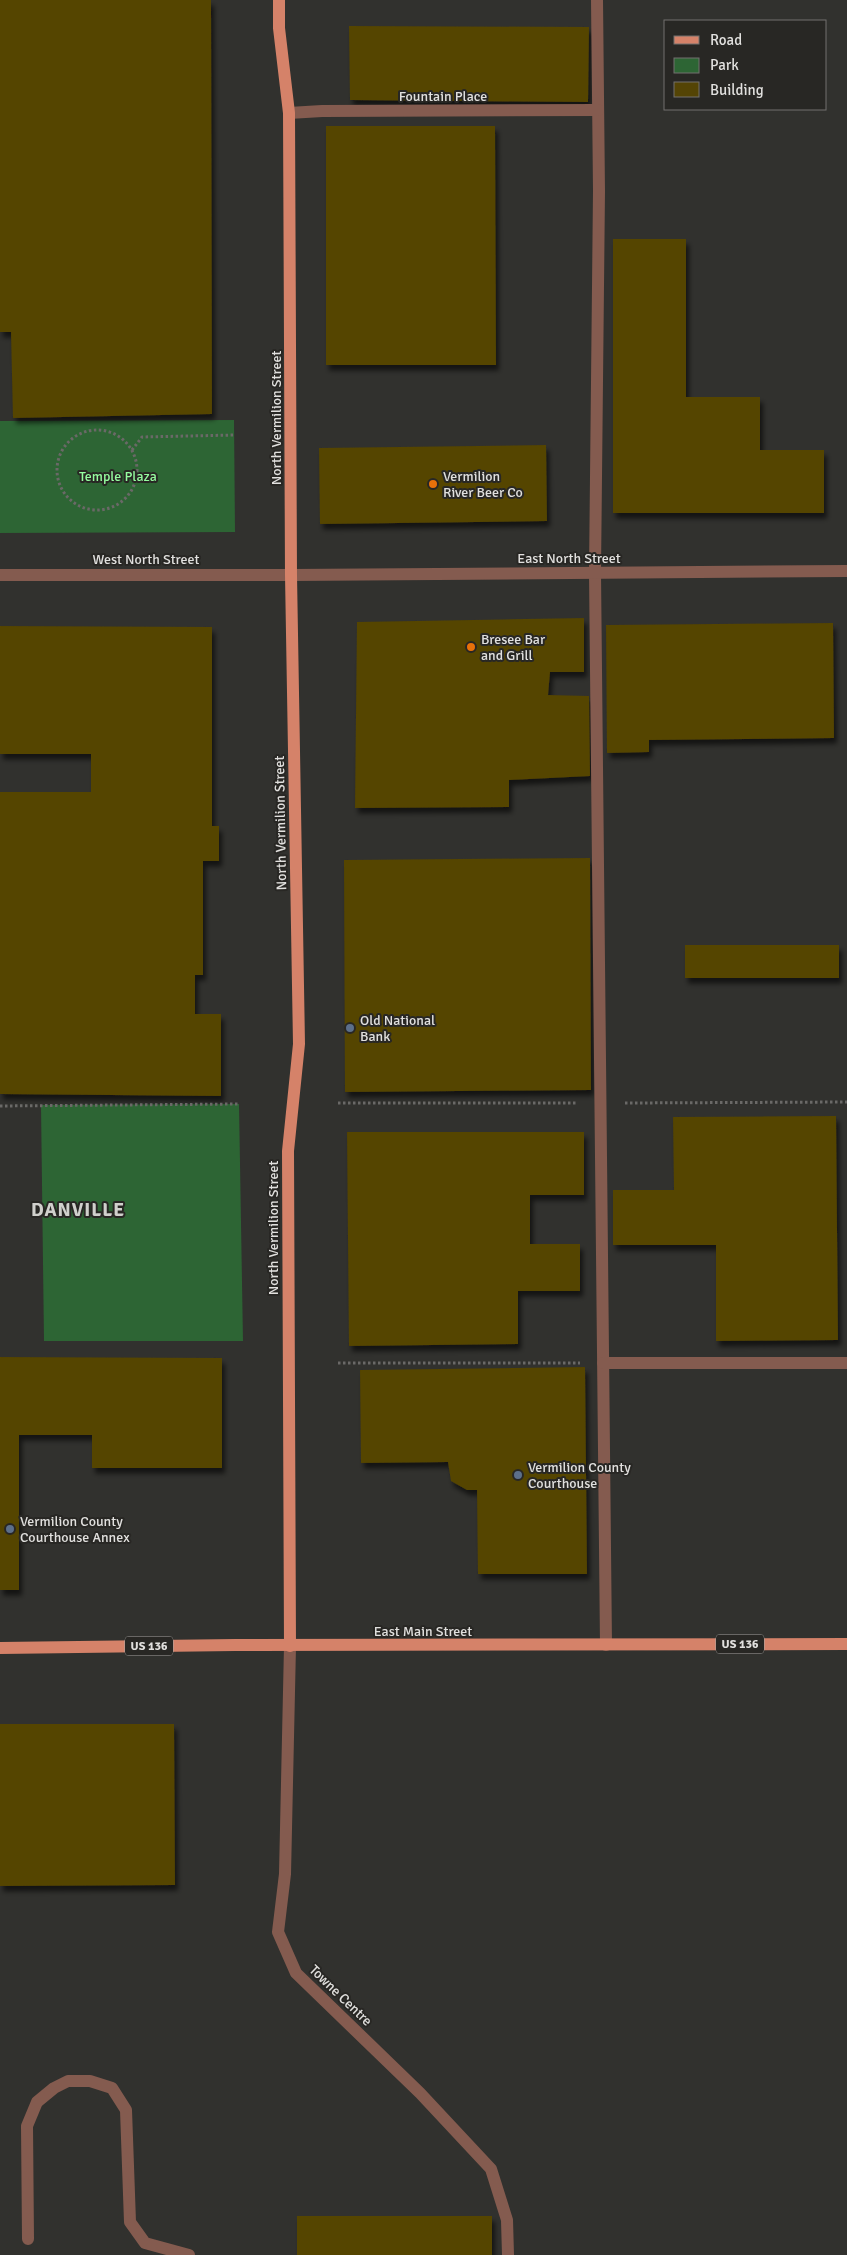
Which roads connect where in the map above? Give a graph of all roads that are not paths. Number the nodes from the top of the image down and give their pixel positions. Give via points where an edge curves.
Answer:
1 (279, 0) edge
2 (597, 0) edge
3 (598, 110) junction
4 (289, 113) junction
5 (847, 571) edge
6 (594, 572) junction
7 (0, 575) edge
8 (291, 575) junction
9 (847, 1363) edge
10 (603, 1364) junction
11 (847, 1644) edge
12 (606, 1645) junction
13 (290, 1646) junction
14 (0, 1648) edge
15 (28, 2239) dead end
16 (189, 2255) edge
17 (508, 2255) edge

1 - 4 main road, North Vermilion Street
2 - 3 street
3 - 4 street, Fountain Place
3 - 6 street
4 - 8 main road, North Vermilion Street
5 - 6 street, East North Street
6 - 8 street, East North Street
6 - 10 street
7 - 8 street, West North Street
8 - 13 main road, North Vermilion Street via 299,1044 288,1152
9 - 10 street
10 - 12 street
11 - 12 main road, East Main Street / US 136
12 - 13 main road, East Main Street / US 136
13 - 14 main road, East Main Street / US 136
13 - 17 street, Towne Centre via 285,1874 278,1932 296,1973 420,2093 491,2169 507,2220
15 - 16 street via 27,2126 37,2102 54,2088 68,2081 90,2081 112,2088 126,2110 130,2222 145,2243

